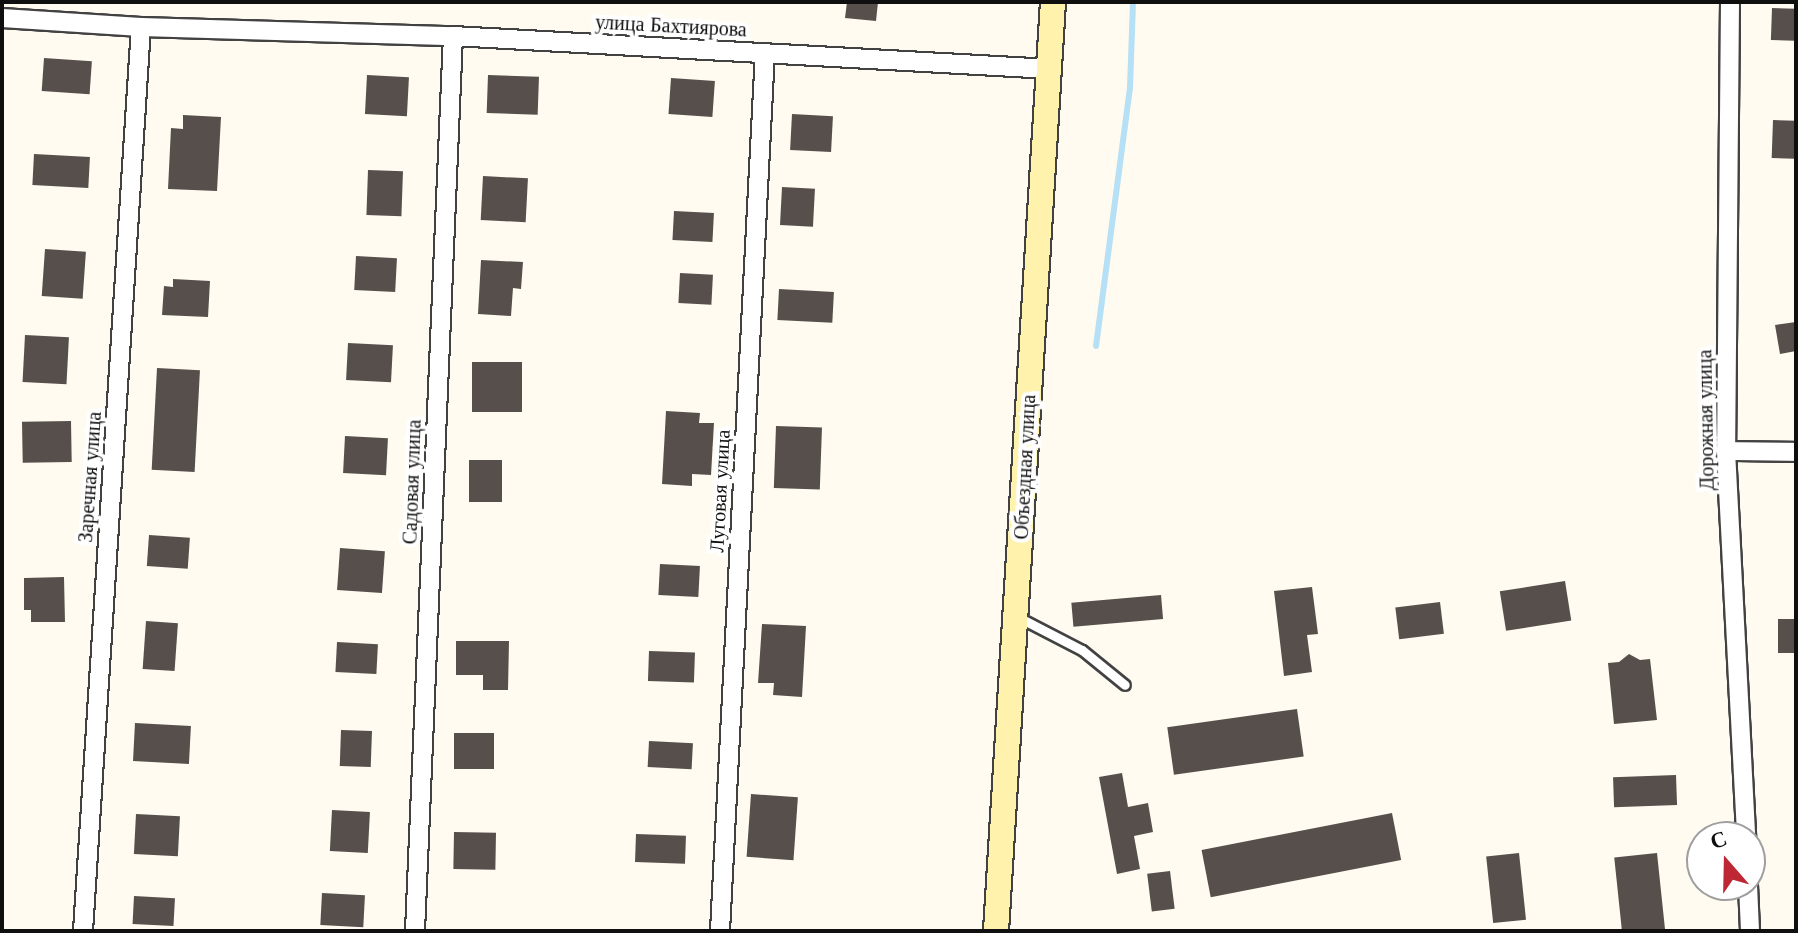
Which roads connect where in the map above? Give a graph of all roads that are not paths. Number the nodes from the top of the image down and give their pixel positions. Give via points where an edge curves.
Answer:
1 (1053, 2) edge
2 (1730, 2) edge
3 (2, 18) edge
4 (141, 27) junction
5 (453, 36) junction
6 (765, 53) junction
7 (1050, 69) junction
8 (1726, 451) junction
9 (1796, 452) edge
10 (1016, 616) junction
11 (1125, 685) dead end
12 (1745, 821) edge
13 (1749, 901) edge
14 (83, 931) edge
15 (415, 931) edge
16 (720, 931) edge
17 (996, 931) edge
18 (1750, 931) edge

1 - 7 main road, Объездная улица
2 - 8 street, Дорожная улица
3 - 4 street, улица Бахтиярова
4 - 5 street, улица Бахтиярова
4 - 14 street, Заречная улица
5 - 6 street, улица Бахтиярова
5 - 15 street, Садовая улица
6 - 7 street, улица Бахтиярова
6 - 16 street, Луговая улица
7 - 10 main road, Объездная улица
8 - 9 street
8 - 12 street, Дорожная улица
10 - 11 lane via 1082,650
10 - 17 main road, Объездная улица
13 - 18 street

